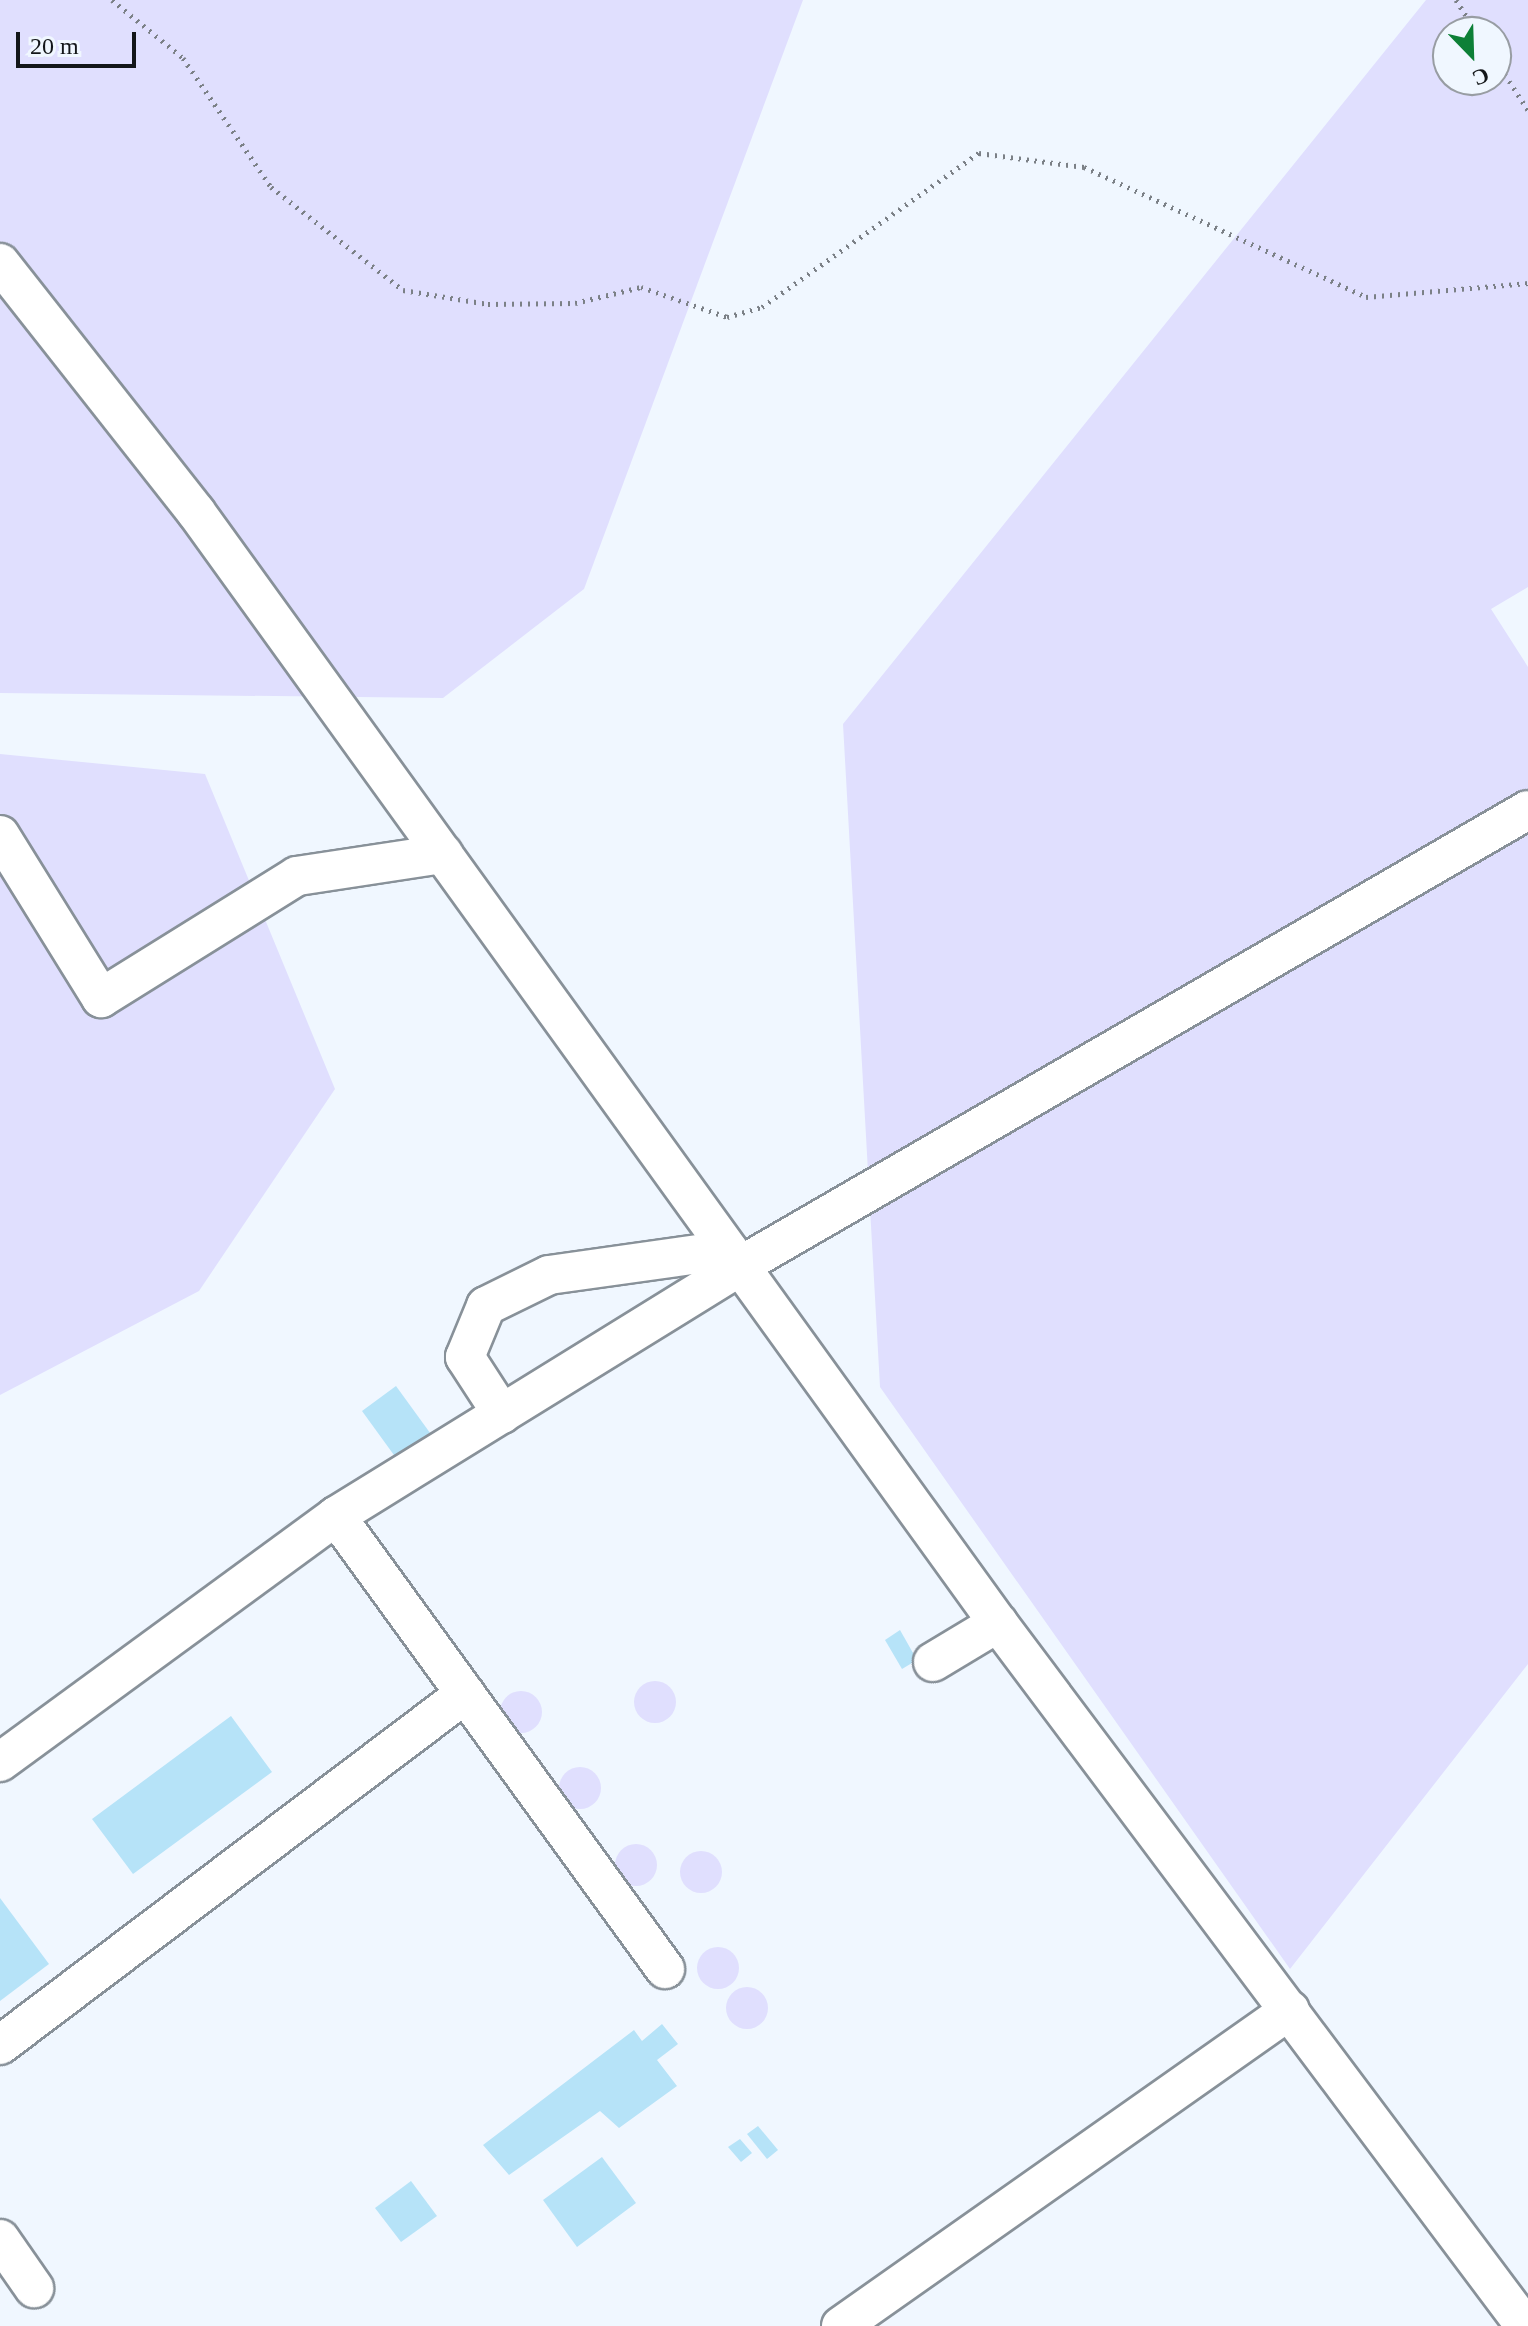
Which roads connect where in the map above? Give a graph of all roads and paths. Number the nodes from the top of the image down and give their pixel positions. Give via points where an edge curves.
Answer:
1 (112, 0) edge
2 (1512, 86) edge
3 (1528, 110) edge
4 (0, 263) edge
5 (1528, 283) edge
6 (1528, 810) edge
7 (0, 835) edge
8 (443, 854) junction
9 (734, 1258) junction
10 (502, 1414) junction
11 (336, 1516) junction
12 (998, 1623) junction
13 (933, 1662) dead end
14 (465, 1694) junction
15 (0, 1762) edge
16 (665, 1969) dead end
17 (1290, 2010) junction
18 (0, 2045) edge
19 (0, 2239) edge
20 (34, 2288) dead end
21 (841, 2326) edge
22 (1525, 2326) edge

1 - 5 path via 183,58 271,187 403,290 488,304 561,304 641,287 727,317 762,307 979,153 1084,167 1366,297
2 - 3 path
4 - 8 street via 196,512
6 - 9 street
7 - 8 street via 101,998 297,876
8 - 9 street
9 - 10 street
9 - 10 street via 549,1275 486,1306 465,1357
9 - 12 street
10 - 11 street
11 - 14 street
11 - 15 street
12 - 13 street
12 - 17 street
14 - 16 street
14 - 18 street
17 - 21 street
17 - 22 street
19 - 20 street

